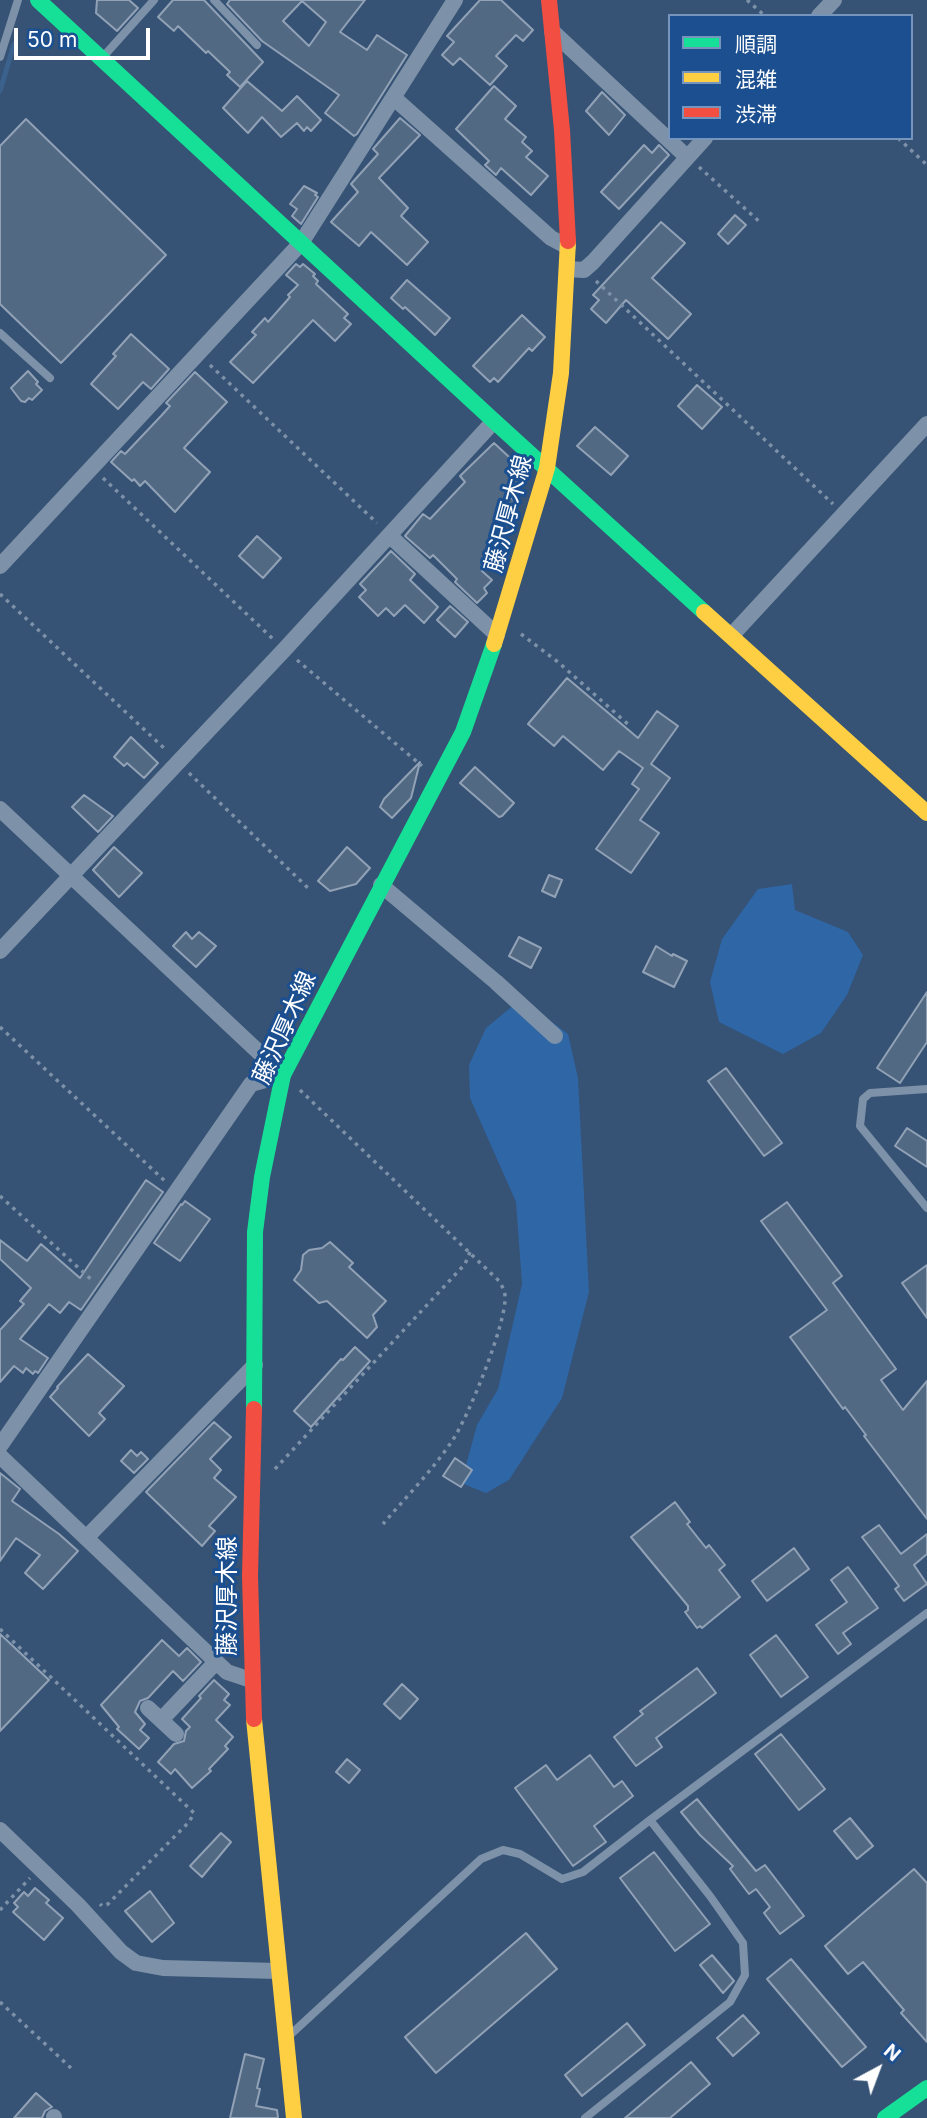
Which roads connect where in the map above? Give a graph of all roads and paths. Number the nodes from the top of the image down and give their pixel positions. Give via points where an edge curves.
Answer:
1 (18, 0) edge
2 (38, 0) edge
3 (154, 0) edge
4 (214, 0) edge
5 (455, 0) edge
6 (549, 0) edge
7 (747, 0) edge
8 (834, 0) edge
9 (763, 14) edge
10 (822, 14) edge
11 (552, 31) junction
12 (257, 45) dead end
13 (0, 57) edge
14 (102, 59) junction
15 (394, 98) junction
16 (668, 139) edge
17 (669, 140) edge
18 (703, 140) edge
19 (900, 140) edge
20 (687, 157) junction
21 (927, 165) edge
22 (762, 224) dead end
23 (301, 243) junction
24 (568, 247) junction
25 (567, 268) junction
26 (584, 270) junction
27 (0, 333) edge
28 (198, 354) junction
29 (50, 378) dead end
30 (494, 421) junction
31 (927, 424) edge
32 (91, 467) junction
33 (547, 468) junction
34 (845, 514) junction
35 (390, 536) junction
36 (0, 566) edge
37 (0, 594) edge
38 (499, 628) junction
39 (731, 636) junction
40 (284, 650) junction
41 (630, 726) dead end
42 (178, 762) junction
43 (439, 781) junction
44 (0, 809) edge
45 (927, 813) edge
46 (71, 877) junction
47 (381, 885) junction
48 (308, 888) dead end
49 (0, 951) edge
50 (0, 1027) edge
51 (555, 1036) dead end
52 (283, 1074) junction
53 (927, 1089) edge
54 (178, 1192) junction
55 (0, 1196) edge
56 (927, 1208) edge
57 (470, 1252) junction
58 (106, 1293) junction
59 (255, 1365) junction
60 (0, 1446) edge
61 (0, 1456) edge
62 (253, 1478) junction
63 (383, 1524) dead end
64 (86, 1538) junction
65 (927, 1613) edge
66 (0, 1629) edge
67 (216, 1662) junction
68 (251, 1681) junction
69 (148, 1708) dead end
70 (162, 1720) junction
71 (176, 1734) dead end
72 (650, 1820) junction
73 (0, 1830) edge
74 (40, 1868) junction
75 (94, 1898) dead end
76 (0, 1910) edge
77 (278, 1971) junction
78 (0, 2002) edge
79 (285, 2039) junction
80 (71, 2068) dead end
81 (927, 2088) edge
82 (294, 2118) edge
83 (585, 2118) edge
84 (885, 2118) edge

1 - 13 lane
2 - 14 main road
3 - 14 lane
4 - 12 lane
5 - 15 street
6 - 11 main road, 藤沢厚木線
7 - 9 path
8 - 10 street
11 - 16 street
11 - 24 main road, 藤沢厚木線
14 - 23 main road
15 - 23 street
15 - 24 street via 551,238
17 - 20 street
18 - 20 street
19 - 21 path
20 - 22 path
20 - 26 street
23 - 28 street
23 - 30 main road
24 - 25 main road, 藤沢厚木線
25 - 26 street
25 - 33 main road, 藤沢厚木線 via 561,373
26 - 34 path
27 - 29 lane
28 - 32 street
28 - 35 path
30 - 33 main road
30 - 35 street
31 - 34 street
32 - 36 street
32 - 40 path
33 - 38 main road, 藤沢厚木線
33 - 39 main road
34 - 39 street
35 - 38 street
35 - 40 street
37 - 42 path
38 - 41 path via 558,662
38 - 43 main road, 藤沢厚木線 via 463,732
39 - 45 main road
40 - 42 street
40 - 43 path
42 - 46 street
42 - 48 path
43 - 47 main road, 藤沢厚木線
44 - 46 street
46 - 49 street
46 - 52 street
47 - 51 street
47 - 52 main road, 藤沢厚木線
50 - 54 path
52 - 54 street via 251,1084
52 - 57 path
52 - 59 main road, 藤沢厚木線 via 256,1232
53 - 56 lane via 870,1093 863,1098 860,1126
54 - 58 street
55 - 58 path
57 - 62 path via 465,1264 272,1472
57 - 63 path via 499,1281 505,1294 503,1316 454,1439
58 - 60 street
59 - 62 main road, 藤沢厚木線
59 - 64 street
61 - 64 street
62 - 68 main road, 藤沢厚木線
64 - 67 street
65 - 72 lane
66 - 75 path via 194,1813 108,1904 102,1906
67 - 68 street via 227,1672
67 - 70 street
68 - 77 main road, 藤沢厚木線
69 - 70 street
70 - 71 street
72 - 79 lane via 583,1872 562,1878 520,1854 503,1850 481,1859
72 - 83 lane via 743,1943 745,1975 730,2002
73 - 74 street
74 - 76 path
74 - 77 street via 136,1963
77 - 79 main road, 藤沢厚木線
78 - 80 path
79 - 82 main road, 藤沢厚木線
81 - 84 main road

